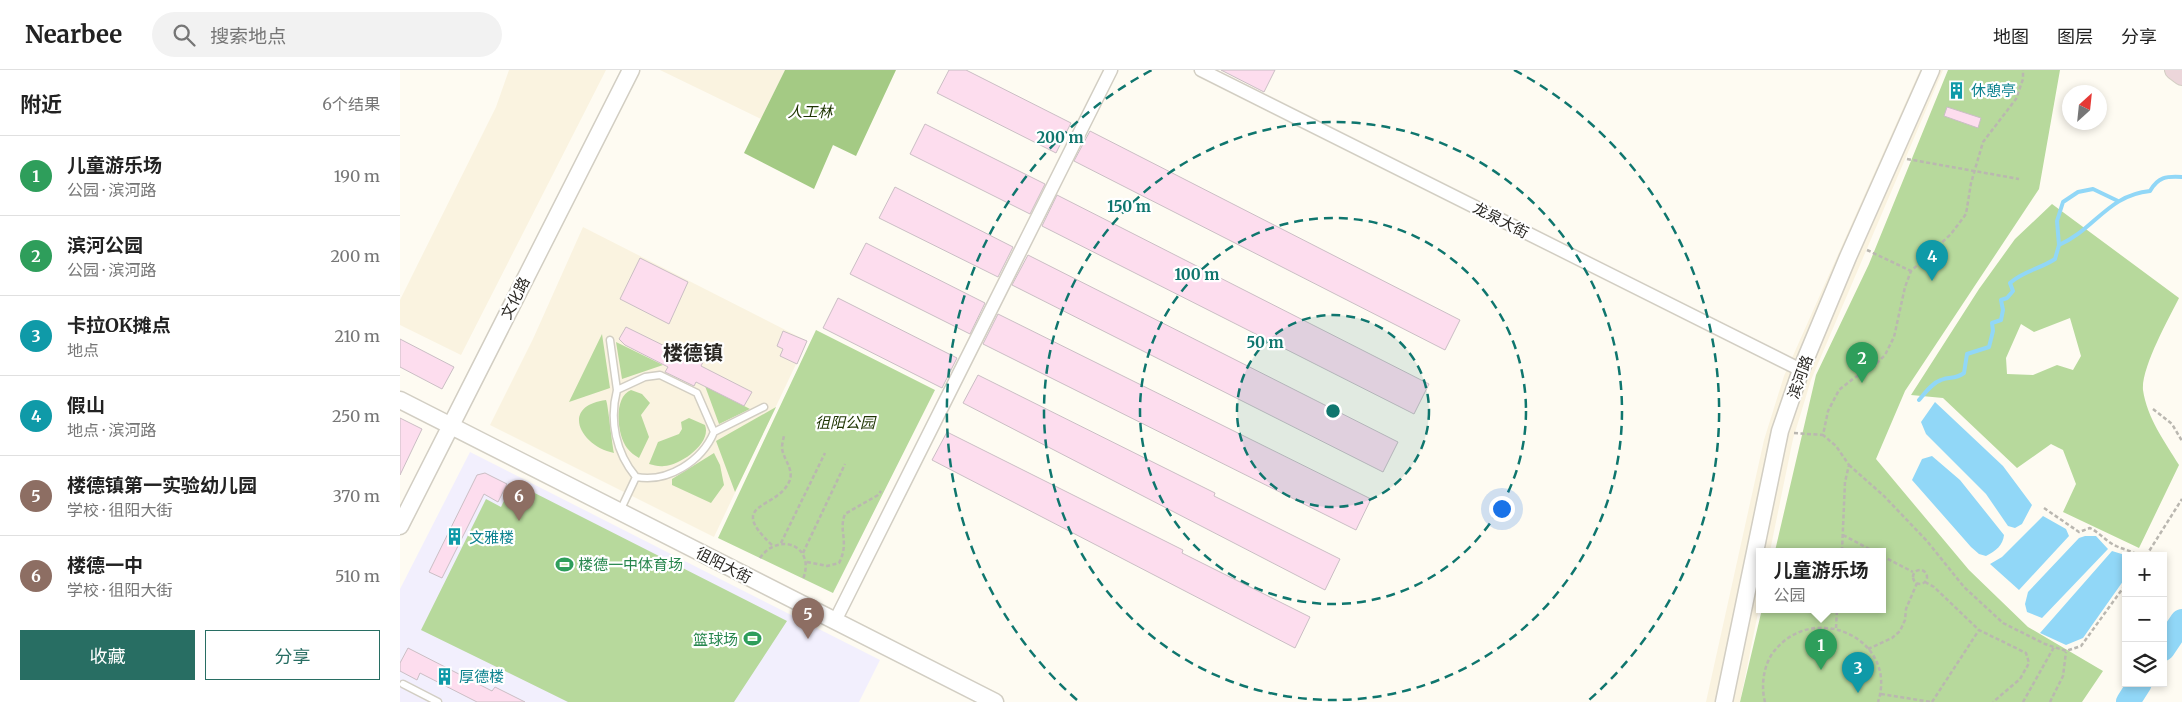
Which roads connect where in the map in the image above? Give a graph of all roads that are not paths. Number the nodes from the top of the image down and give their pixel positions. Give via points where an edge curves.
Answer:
1 (630, 70) edge
2 (1111, 70) edge
3 (1201, 70) edge
4 (1931, 70) edge
5 (2174, 70) edge
6 (2182, 76) edge
7 (610, 340) dead end
8 (1801, 370) junction
9 (617, 390) junction
10 (400, 400) edge
11 (764, 407) dead end
12 (450, 425) junction
13 (714, 432) junction
14 (636, 477) junction
15 (619, 512) junction
16 (400, 526) edge
17 (835, 621) junction
18 (403, 684) dead end
19 (438, 702) edge
20 (995, 702) edge
21 (1724, 702) edge

1 - 12 street, 文化路
2 - 17 street
3 - 8 street, 龙泉大街
4 - 8 street, 滨河路
5 - 6 main road
7 - 9 lane
8 - 21 street, 滨河路 via 1780,431
9 - 13 lane via 645,377 660,375 697,393
9 - 14 lane via 614,425 619,450
10 - 12 street, 徂阳大街
11 - 13 lane
12 - 15 street, 徂阳大街
12 - 16 street, 文化路
13 - 14 lane via 709,445 677,471 664,477
14 - 15 lane
15 - 17 street, 徂阳大街
17 - 20 street, 徂阳大街
18 - 19 lane

